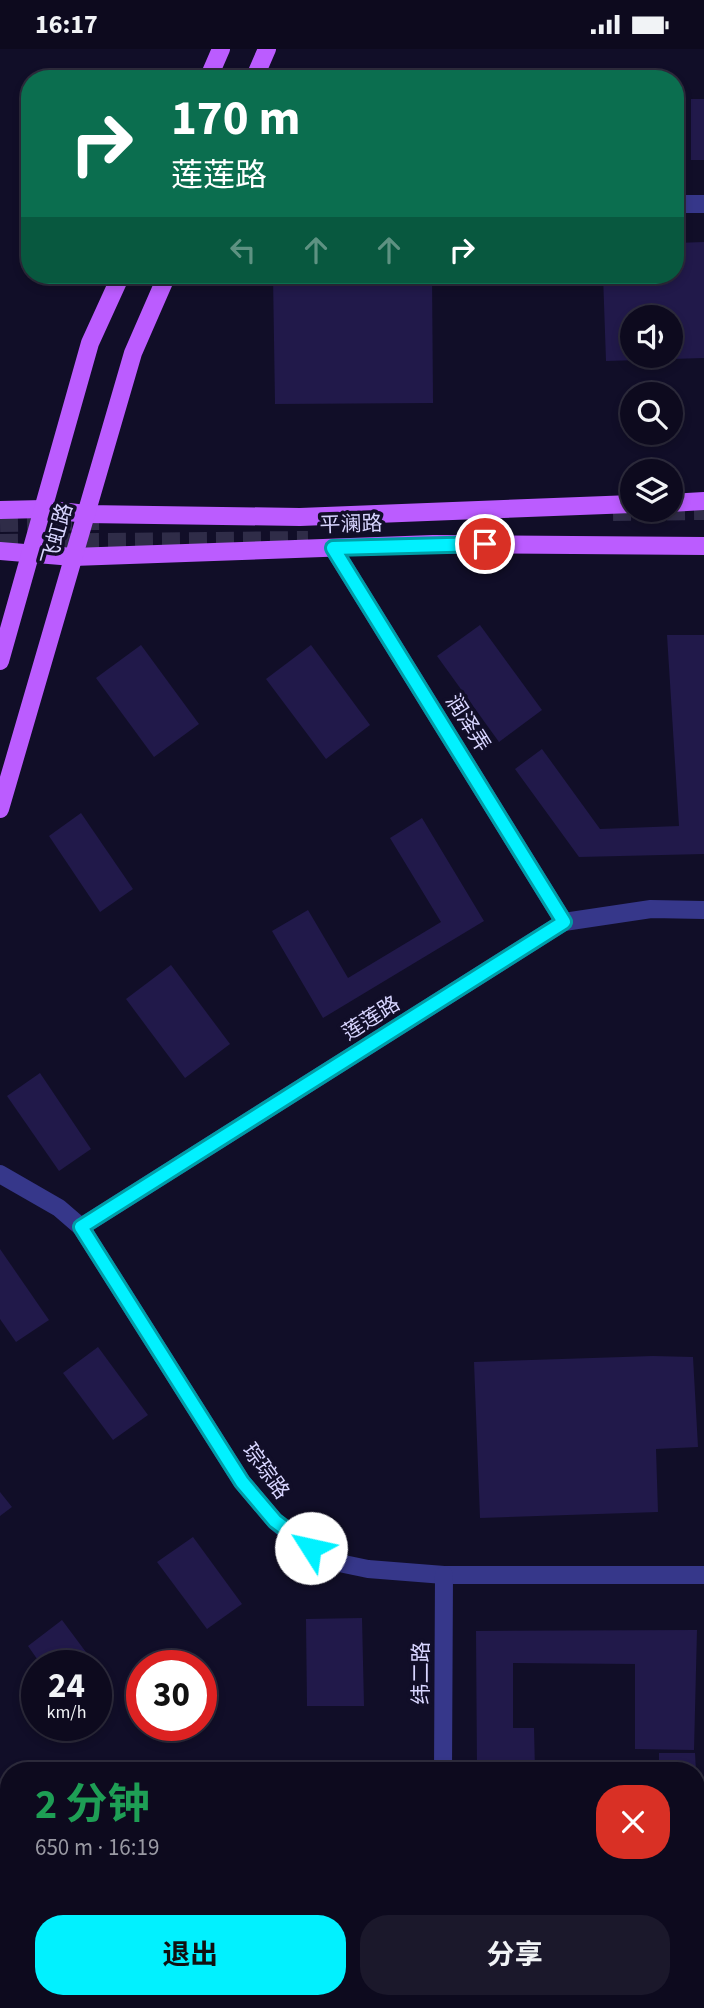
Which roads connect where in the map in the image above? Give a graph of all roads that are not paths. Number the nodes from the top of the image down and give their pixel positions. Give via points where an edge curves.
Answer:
1 (221, 49) edge
2 (267, 49) edge
3 (212, 70) edge
4 (258, 70) edge
5 (684, 204) edge
6 (704, 204) edge
7 (117, 284) edge
8 (163, 284) edge
9 (704, 501) edge
10 (683, 502) edge
11 (620, 504) tunnel mouth
12 (43, 509) junction
13 (0, 510) edge
14 (86, 515) junction
15 (704, 546) edge
16 (333, 548) junction
17 (0, 551) edge
18 (31, 551) junction
19 (73, 557) junction
20 (0, 661) edge
21 (0, 809) edge
22 (704, 910) edge
23 (564, 922) junction
24 (0, 1174) edge
25 (81, 1227) junction
26 (444, 1575) junction
27 (704, 1575) edge
28 (443, 1762) edge

1 - 3 main road
2 - 4 main road
5 - 6 street
7 - 12 main road, 飞虹路 via 90,343
8 - 14 main road, 飞虹路 via 133,353
9 - 10 main road
11 - 14 main road, 平澜路 via 300,517
12 - 13 main road, 平澜路
12 - 14 main road, 平澜路
12 - 18 main road, 飞虹路
14 - 19 main road, 飞虹路
15 - 16 main road, 平澜路
16 - 19 main road, 平澜路
16 - 23 street, 润泽弄
17 - 18 main road, 平澜路
18 - 19 main road, 平澜路
18 - 20 main road, 飞虹路
19 - 21 main road, 飞虹路
22 - 23 street, 莲莲路 via 651,909
23 - 25 street, 莲莲路
24 - 25 street, 琮琮路 via 59,1208
25 - 26 street, 琮琮路 via 242,1482 275,1521 297,1540 344,1564
26 - 27 street, 琮琮路
26 - 28 street, 纬二路

